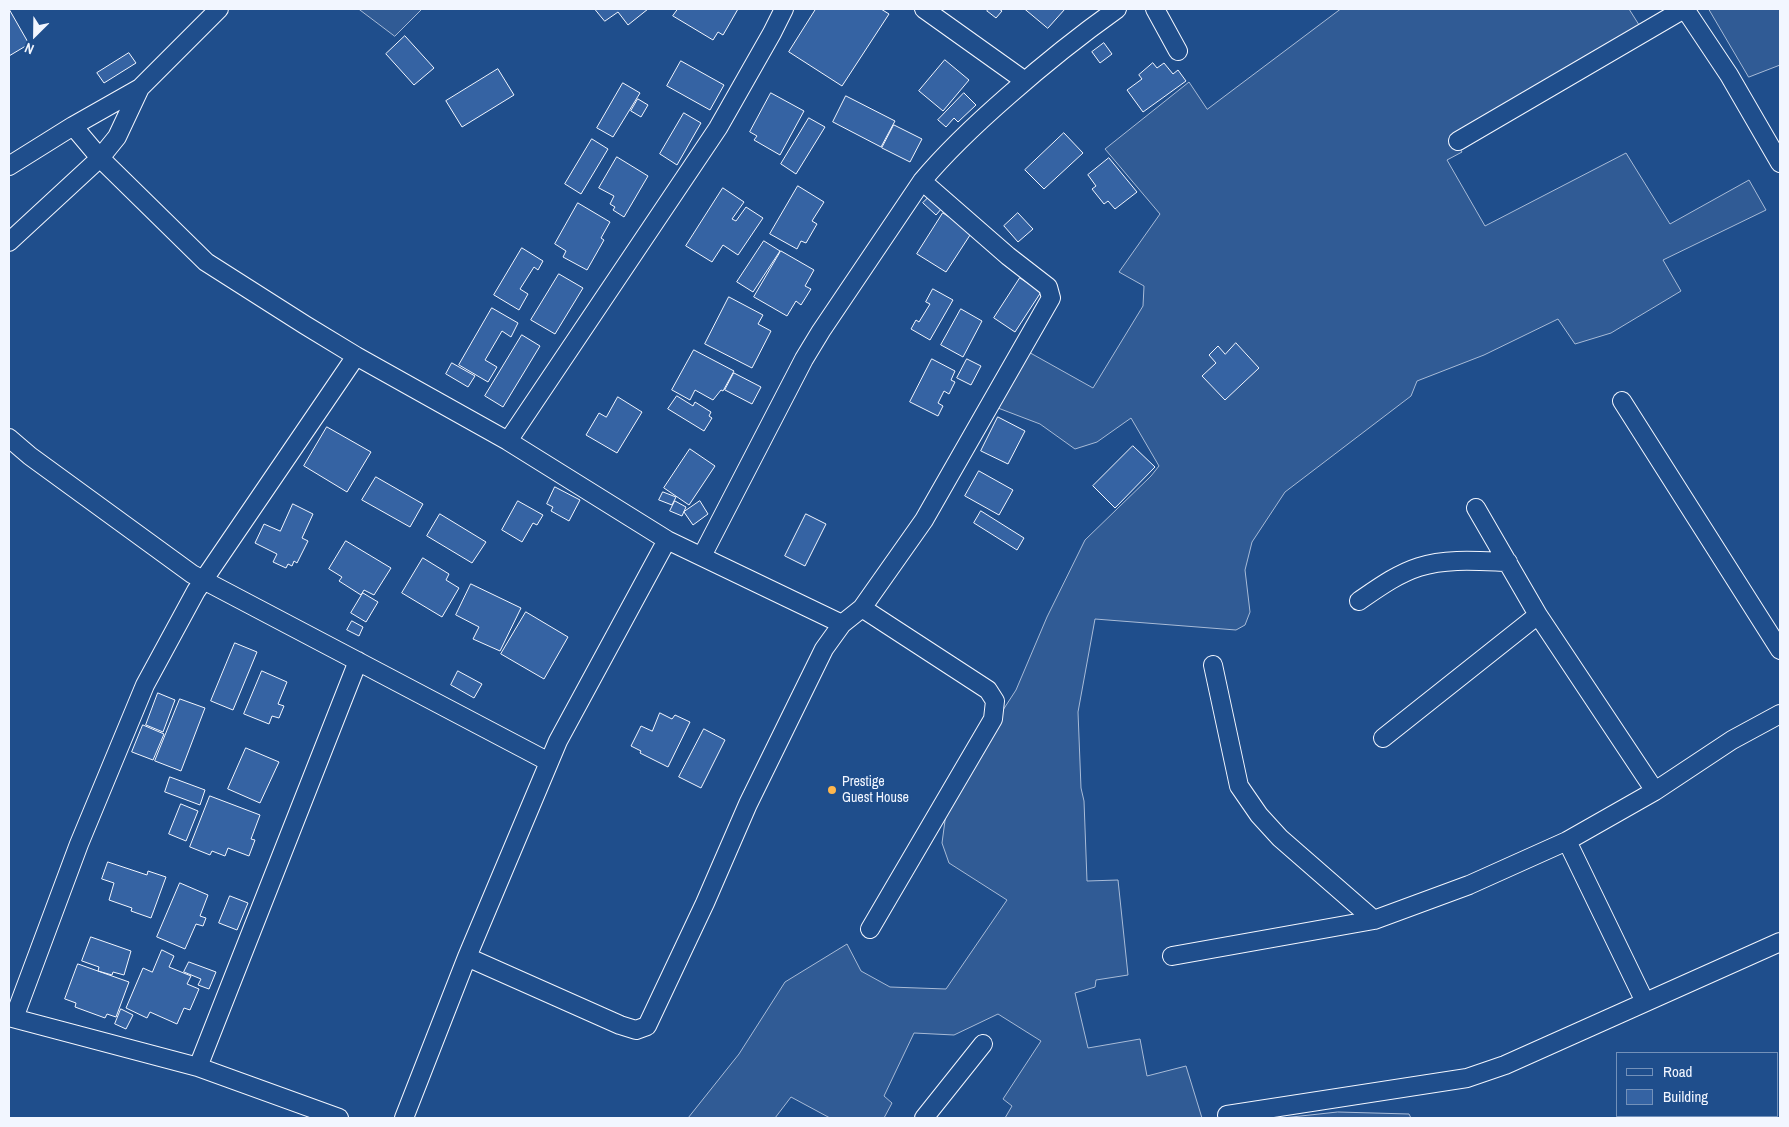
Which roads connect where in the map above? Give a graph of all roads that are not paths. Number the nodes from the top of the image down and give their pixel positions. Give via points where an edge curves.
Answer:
1 (219, 9) edge
2 (784, 9) edge
3 (924, 9) edge
4 (1117, 9) edge
5 (1155, 9) edge
6 (1684, 9) edge
7 (1178, 51) dead end
8 (1025, 81) junction
9 (140, 88) junction
10 (73, 126) junction
11 (1458, 141) dead end
12 (100, 158) junction
13 (1780, 163) edge
14 (9, 166) edge
15 (922, 181) junction
16 (9, 242) edge
17 (356, 356) junction
18 (1622, 401) dead end
19 (9, 438) edge
20 (508, 441) junction
21 (1476, 508) dead end
22 (667, 540) junction
23 (702, 556) junction
24 (1508, 562) junction
25 (204, 580) junction
26 (1359, 601) dead end
27 (862, 608) junction
28 (1538, 615) junction
29 (842, 624) junction
30 (1780, 650) edge
31 (358, 661) junction
32 (1213, 665) dead end
33 (1780, 714) edge
34 (1383, 738) dead end
35 (549, 762) junction
36 (1655, 791) junction
37 (1567, 841) junction
38 (1374, 920) junction
39 (870, 929) dead end
40 (1780, 942) edge
41 (1172, 956) dead end
42 (467, 957) junction
43 (1644, 1002) junction
44 (12, 1018) edge
45 (983, 1044) dead end
46 (198, 1067) junction
47 (1227, 1115) dead end
48 (339, 1118) edge
49 (404, 1118) edge
50 (924, 1118) edge

1 - 9 street
2 - 20 street via 718,128
3 - 8 street
4 - 8 street
5 - 7 street
6 - 11 street
6 - 13 street via 1729,75
8 - 15 street via 975,125
9 - 10 street
9 - 12 street via 117,137
10 - 12 street
10 - 14 street
12 - 16 street
12 - 17 street via 206,262
15 - 23 street via 821,331
15 - 27 street via 1048,287 1051,298 924,520
17 - 20 street
17 - 25 street
18 - 30 street
19 - 25 street
20 - 22 street
21 - 24 street
22 - 23 street
22 - 35 street
23 - 29 street
24 - 26 street via 1455,561 1420,566 1385,582
24 - 28 street
25 - 31 street
25 - 44 street via 145,685
27 - 29 street
27 - 39 street via 988,690 995,701 993,719
28 - 34 street
28 - 36 street
29 - 42 street via 824,649 748,804 647,1026 636,1030 620,1025
31 - 35 street
31 - 46 street
32 - 38 street via 1238,786 1280,838
33 - 36 street via 1732,740
35 - 42 street
36 - 37 street
37 - 38 street via 1469,885
37 - 43 street
38 - 41 street
40 - 43 street
42 - 49 street
43 - 47 street via 1505,1065 1467,1078
44 - 46 street
45 - 50 street
46 - 48 street

